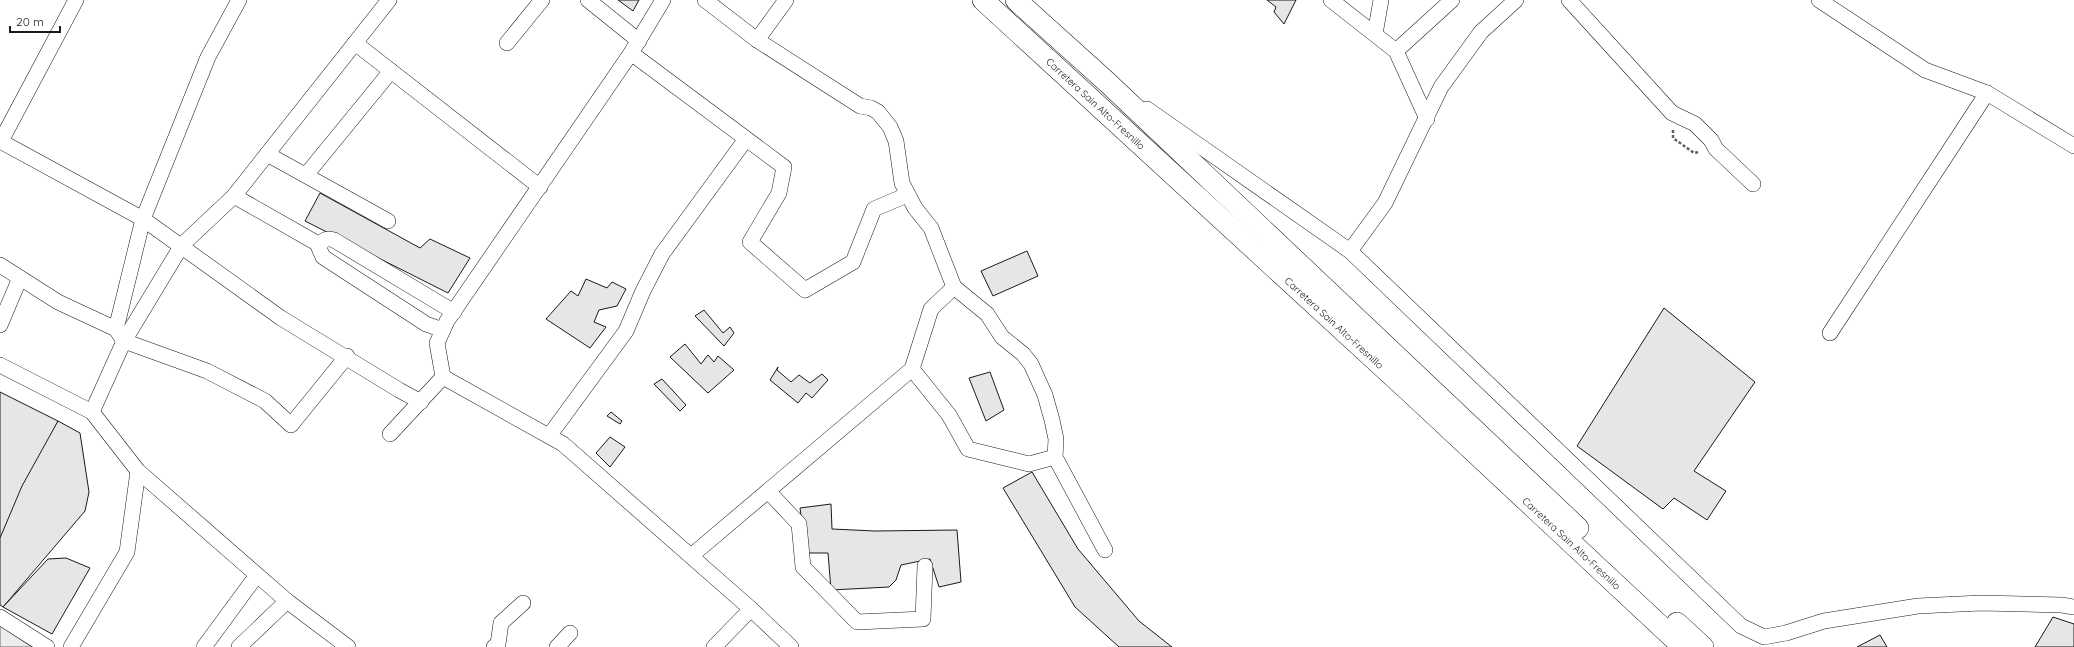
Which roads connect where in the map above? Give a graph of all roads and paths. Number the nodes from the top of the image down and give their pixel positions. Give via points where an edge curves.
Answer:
1 (76, 0) edge
2 (239, 0) edge
3 (389, 0) edge
4 (542, 0) edge
5 (588, 0) edge
6 (663, 0) edge
7 (705, 0) edge
8 (786, 0) edge
9 (983, 0) edge
10 (1016, 0) edge
11 (1330, 0) edge
12 (1381, 0) edge
13 (1452, 0) edge
14 (1516, 0) edge
15 (1569, 0) edge
16 (1819, 0) edge
17 (1374, 34) junction
18 (757, 40) junction
19 (507, 43) dead end
20 (354, 44) junction
21 (635, 47) junction
22 (1396, 51) junction
23 (391, 71) junction
24 (1108, 83) junction
25 (1076, 85) junction
26 (1987, 93) junction
27 (1672, 113) junction
28 (1427, 119) junction
29 (746, 139) junction
30 (0, 141) edge
31 (2074, 146) edge
32 (1716, 149) junction
33 (268, 154) junction
34 (306, 176) junction
35 (1754, 184) dead end
36 (540, 188) junction
37 (907, 195) junction
38 (234, 196) junction
39 (143, 219) junction
40 (388, 221) dead end
41 (320, 245) junction
42 (182, 246) junction
43 (1350, 251) junction
44 (0, 265) edge
45 (20, 278) junction
46 (954, 287) junction
47 (454, 312) junction
48 (0, 325) edge
49 (116, 329) junction
50 (443, 330) junction
51 (1830, 333) dead end
52 (124, 342) junction
53 (347, 356) junction
54 (0, 365) edge
55 (912, 369) junction
56 (443, 377) junction
57 (421, 402) junction
58 (92, 412) junction
59 (390, 434) dead end
60 (549, 436) junction
61 (1056, 457) junction
62 (138, 471) junction
63 (768, 492) junction
64 (1105, 550) dead end
65 (691, 556) junction
66 (925, 566) dead end
67 (257, 575) junction
68 (287, 600) junction
69 (523, 603) dead end
70 (2074, 607) edge
71 (751, 609) junction
72 (0, 617) edge
73 (570, 633) dead end
74 (1763, 642) edge
75 (47, 647) edge
76 (71, 647) edge
77 (204, 647) edge
78 (239, 647) edge
79 (348, 647) edge
80 (494, 647) edge
81 (557, 647) edge
82 (714, 647) edge
83 (791, 647) edge
84 (1683, 647) edge
85 (1703, 647) edge

1 - 30 street
2 - 39 street via 208,57
3 - 20 street
4 - 19 street
5 - 21 street
6 - 21 street
7 - 18 street
8 - 18 street
9 - 25 main road, Carretera Sain Alto-Fresnillo
10 - 24 main road
11 - 17 street
12 - 17 street
13 - 22 street
14 - 28 street via 1481,32 1441,87
15 - 27 street
16 - 26 street via 1925,70
17 - 22 street
18 - 37 street via 860,106 878,112 890,127 896,141 902,183
20 - 23 street
20 - 33 street
21 - 29 street
21 - 36 street
22 - 28 street
23 - 34 street
23 - 36 street
24 - 25 street
24 - 43 street
24 - 85 main road
25 - 84 main road, Carretera Sain Alto-Fresnillo
26 - 31 street
26 - 51 street
27 - 32 street via 1695,124
27 - 32 path via 1673,138 1685,148 1694,153
28 - 43 street via 1385,203
29 - 37 street via 784,167 779,193 750,242 805,290 853,262 874,209
29 - 60 street via 662,254 626,331
30 - 39 street
32 - 35 street
33 - 34 street
33 - 38 street
34 - 40 street
36 - 47 street
37 - 46 street via 931,228
38 - 41 street
38 - 42 street
39 - 42 street
39 - 49 street
41 - 47 street via 328,239 334,240
41 - 50 street via 319,251 323,257 426,324
42 - 52 street
42 - 53 street via 281,318
43 - 74 street via 1741,626
44 - 45 street
45 - 48 street
45 - 49 street via 58,302
46 - 55 street via 931,309
46 - 61 street via 987,314 1002,337 1031,364 1045,395 1052,420
47 - 50 street
49 - 52 street
50 - 56 street via 437,343
52 - 53 street via 207,371 265,401 291,425
52 - 58 street
53 - 57 street
54 - 58 street
55 - 61 street via 949,415 968,449 1029,464
55 - 63 street
56 - 57 street
56 - 60 street
57 - 59 street
58 - 62 street
60 - 65 street via 563,444
61 - 64 street
62 - 67 street
62 - 76 street via 127,552
63 - 65 street
63 - 66 street via 799,524 803,567 858,622 923,619
65 - 71 street
67 - 68 street
67 - 77 street
68 - 78 street
68 - 79 street
69 - 80 street via 501,623 498,644
70 - 74 street via 1981,603 1918,606 1824,621
71 - 82 street
71 - 83 street
72 - 75 street
73 - 81 street

